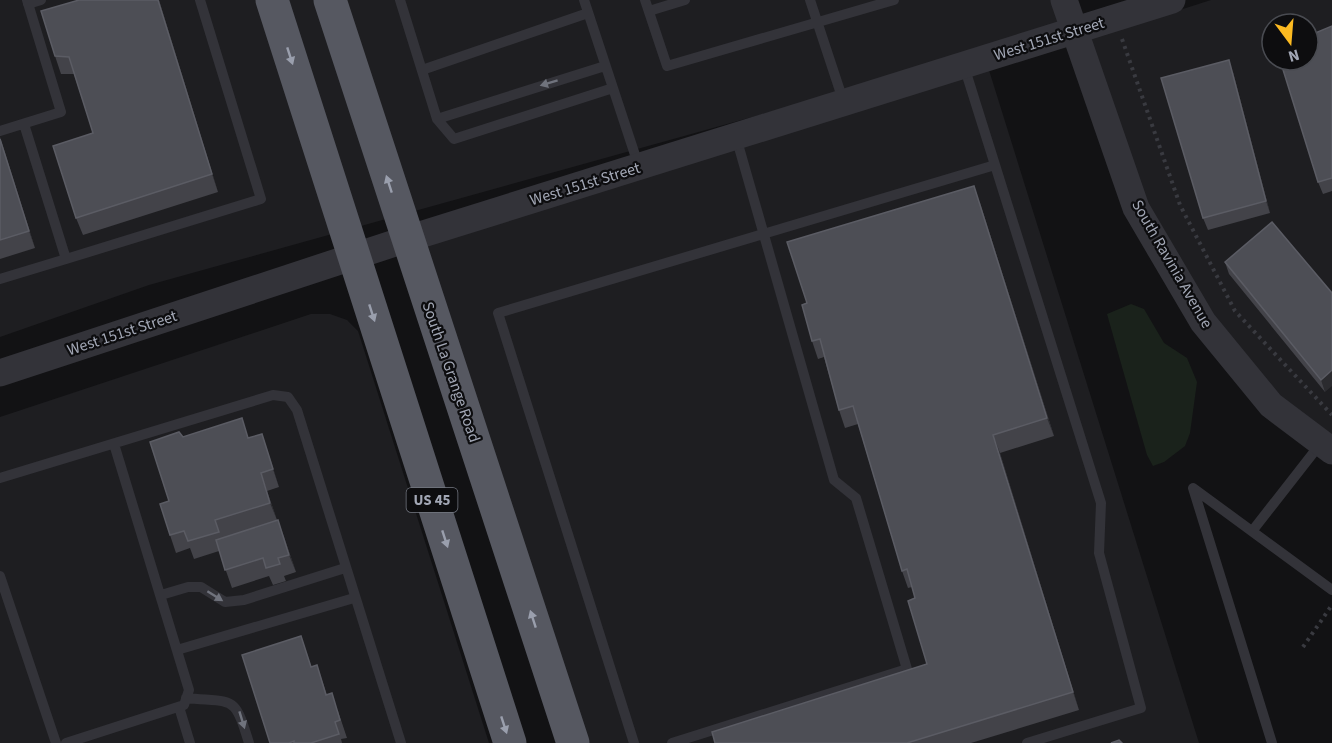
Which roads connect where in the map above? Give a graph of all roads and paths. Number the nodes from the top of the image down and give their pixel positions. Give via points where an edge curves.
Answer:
1 (41, 0) edge
2 (200, 0) edge
3 (272, 0) edge
4 (330, 0) edge
5 (400, 0) edge
6 (584, 0) edge
7 (645, 0) edge
8 (685, 0) edge
9 (810, 0) edge
10 (894, 0) edge
11 (1064, 0) edge
12 (1172, 0) edge
13 (27, 2) edge
14 (649, 11) junction
15 (588, 14) junction
16 (817, 21) junction
17 (1073, 31) junction
18 (964, 65) junction
19 (605, 66) junction
20 (1132, 69) dead end
21 (422, 70) junction
22 (613, 88) junction
23 (844, 103) junction
24 (437, 119) junction
25 (24, 124) junction
26 (0, 131) edge
27 (735, 137) junction
28 (995, 165) junction
29 (639, 167) junction
30 (763, 234) junction
31 (406, 239) junction
32 (354, 258) junction
33 (66, 259) junction
34 (0, 279) edge
35 (0, 373) edge
36 (1332, 415) edge
37 (114, 444) junction
38 (1327, 447) edge
39 (0, 478) edge
40 (1253, 530) junction
41 (345, 568) junction
42 (0, 576) edge
43 (1332, 590) edge
44 (160, 595) junction
45 (354, 598) junction
46 (1332, 604) edge
47 (1303, 647) dead end
48 (177, 650) junction
49 (183, 703) junction
50 (698, 739) edge
51 (398, 742) edge
52 (56, 743) edge
53 (66, 743) edge
54 (190, 743) edge
55 (249, 743) edge
56 (510, 743) edge
57 (573, 743) edge
58 (634, 743) edge
59 (672, 743) edge
60 (1027, 743) edge
61 (1272, 743) edge

1 - 13 lane
2 - 33 lane via 261,199
3 -> 32 highway, US 45
31 -> 4 highway, South La Grange Road
5 - 21 lane
6 - 15 lane
7 - 14 lane
8 - 14 lane
9 - 16 lane
10 - 16 lane
11 - 17 street, South Ravinia Avenue
12 - 17 street, West 151st Street
13 - 25 lane via 61,112
14 - 16 lane via 667,66
15 - 19 lane
15 - 21 lane
16 - 23 lane
17 - 18 street, West 151st Street
17 - 38 street, South Ravinia Avenue via 1136,208 1203,322 1271,405
18 - 23 street, West 151st Street
18 - 28 lane
19 - 22 lane
19 -> 24 lane
20 - 36 path via 1180,205 1235,311
21 - 24 lane
22 - 24 lane via 454,139
22 - 29 lane
23 - 27 street, West 151st Street
25 - 26 lane
25 - 33 lane
27 - 29 street, West 151st Street
27 - 30 lane
28 - 30 lane
28 - 60 lane via 1101,503 1099,553 1141,708
29 - 31 street, West 151st Street
30 - 50 lane via 834,480 856,498 907,669
30 - 58 lane via 498,313
31 - 32 street, West 151st Street
57 -> 31 highway, South La Grange Road
32 - 35 street, West 151st Street
32 -> 56 highway, US 45
33 - 34 lane
37 - 39 lane
37 - 41 lane via 273,395 288,397 297,410
37 - 44 lane
38 - 40 lane
40 - 43 lane
40 - 61 lane via 1193,488
44 -> 41 lane via 201,587 225,602 244,600
41 - 45 lane
42 - 52 lane
44 - 48 lane
45 - 48 lane
45 - 51 lane
46 - 47 path
48 - 49 lane via 189,690
49 - 53 lane
49 - 54 lane
49 -> 55 lane via 227,701 239,710
50 - 59 lane

